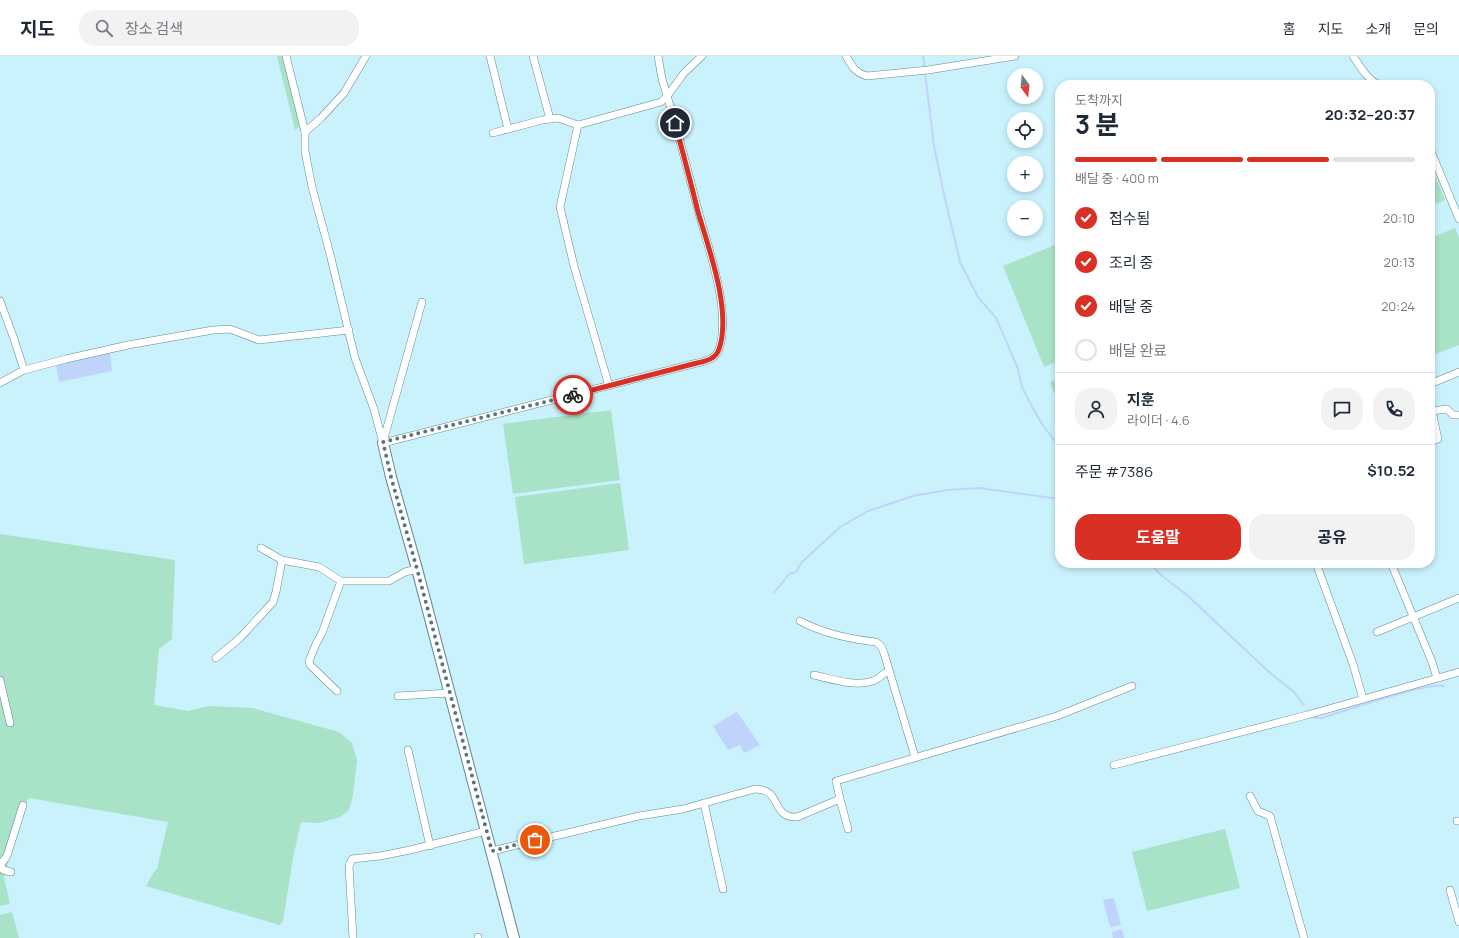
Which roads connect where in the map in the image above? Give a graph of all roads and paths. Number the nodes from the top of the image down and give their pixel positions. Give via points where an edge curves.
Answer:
1 (286, 56) edge
2 (366, 56) edge
3 (490, 56) edge
4 (533, 56) edge
5 (658, 56) edge
6 (702, 56) edge
7 (846, 56) edge
8 (1015, 56) edge
9 (1353, 56) edge
10 (1372, 80) edge
11 (668, 95) junction
12 (550, 119) junction
13 (578, 125) junction
14 (508, 129) junction
15 (305, 132) junction
16 (493, 133) dead end
17 (1435, 161) edge
18 (1459, 219) edge
19 (0, 301) edge
20 (422, 302) dead end
21 (349, 330) junction
22 (24, 370) junction
23 (1459, 372) edge
24 (1435, 382) edge
25 (0, 383) edge
26 (609, 386) junction
27 (1435, 411) edge
28 (1459, 415) edge
29 (1435, 425) edge
30 (1435, 440) edge
31 (383, 442) junction
32 (261, 548) dead end
33 (282, 560) junction
34 (1318, 568) edge
35 (1393, 568) edge
36 (417, 569) junction
37 (341, 581) junction
38 (1459, 598) edge
39 (1414, 617) junction
40 (800, 621) dead end
41 (1377, 632) dead end
42 (216, 658) dead end
43 (889, 671) junction
44 (1459, 672) edge
45 (814, 675) dead end
46 (1437, 678) junction
47 (0, 680) edge
48 (1132, 686) dead end
49 (1, 690) edge
50 (337, 691) dead end
51 (450, 693) junction
52 (398, 696) dead end
53 (1363, 699) junction
54 (10, 723) dead end
55 (408, 750) dead end
56 (915, 757) junction
57 (1114, 765) dead end
58 (1250, 796) dead end
59 (840, 799) junction
60 (704, 803) junction
61 (23, 805) dead end
62 (848, 829) dead end
63 (486, 830) junction
64 (430, 846) junction
65 (492, 851) junction
66 (0, 865) edge
67 (12, 872) dead end
68 (723, 889) dead end
69 (1450, 890) dead end
70 (1459, 922) edge
71 (353, 938) edge
72 (514, 938) edge
73 (1304, 938) edge

1 - 15 street
2 - 15 street via 344,93
3 - 14 street
4 - 12 street
5 - 11 street
6 - 11 street via 684,73
7 - 8 street via 859,74 867,76
9 - 10 street
11 - 13 street via 661,102
11 - 26 street via 711,254 721,303 723,318 719,350 709,360
12 - 13 street via 558,118
12 - 14 street
13 - 26 street via 560,207 574,266
14 - 16 street
15 - 21 street via 310,181
17 - 18 street
19 - 22 street
20 - 31 street
21 - 22 street via 259,340 230,329 213,330 114,348
21 - 31 street via 355,358
22 - 25 street
23 - 24 street
26 - 31 street
27 - 28 street via 1447,409 1453,415
29 - 30 street via 1438,439
31 - 36 street
32 - 33 street
33 - 37 street via 320,567
33 - 42 street via 273,602 240,638
34 - 53 street
35 - 39 street
36 - 37 street via 389,581
36 - 51 street
37 - 50 street via 309,661
38 - 39 street
39 - 41 street
39 - 46 street
40 - 43 street via 832,634 876,642 881,646
43 - 45 street via 868,682 847,682
43 - 56 street
44 - 46 street
46 - 53 street
47 - 49 street
48 - 56 street via 1057,716
49 - 54 street
51 - 52 street
51 - 63 street
53 - 57 street
55 - 64 street
56 - 59 street via 836,781
58 - 73 street via 1258,811 1270,816
59 - 60 street via 797,817 790,817 781,812 772,796 762,789
59 - 62 street
60 - 65 street
60 - 68 street
61 - 66 street via 7,856
63 - 64 street
63 - 65 street
64 - 71 street via 352,859 349,866
65 - 72 street
66 - 67 street via 3,870
69 - 70 street

